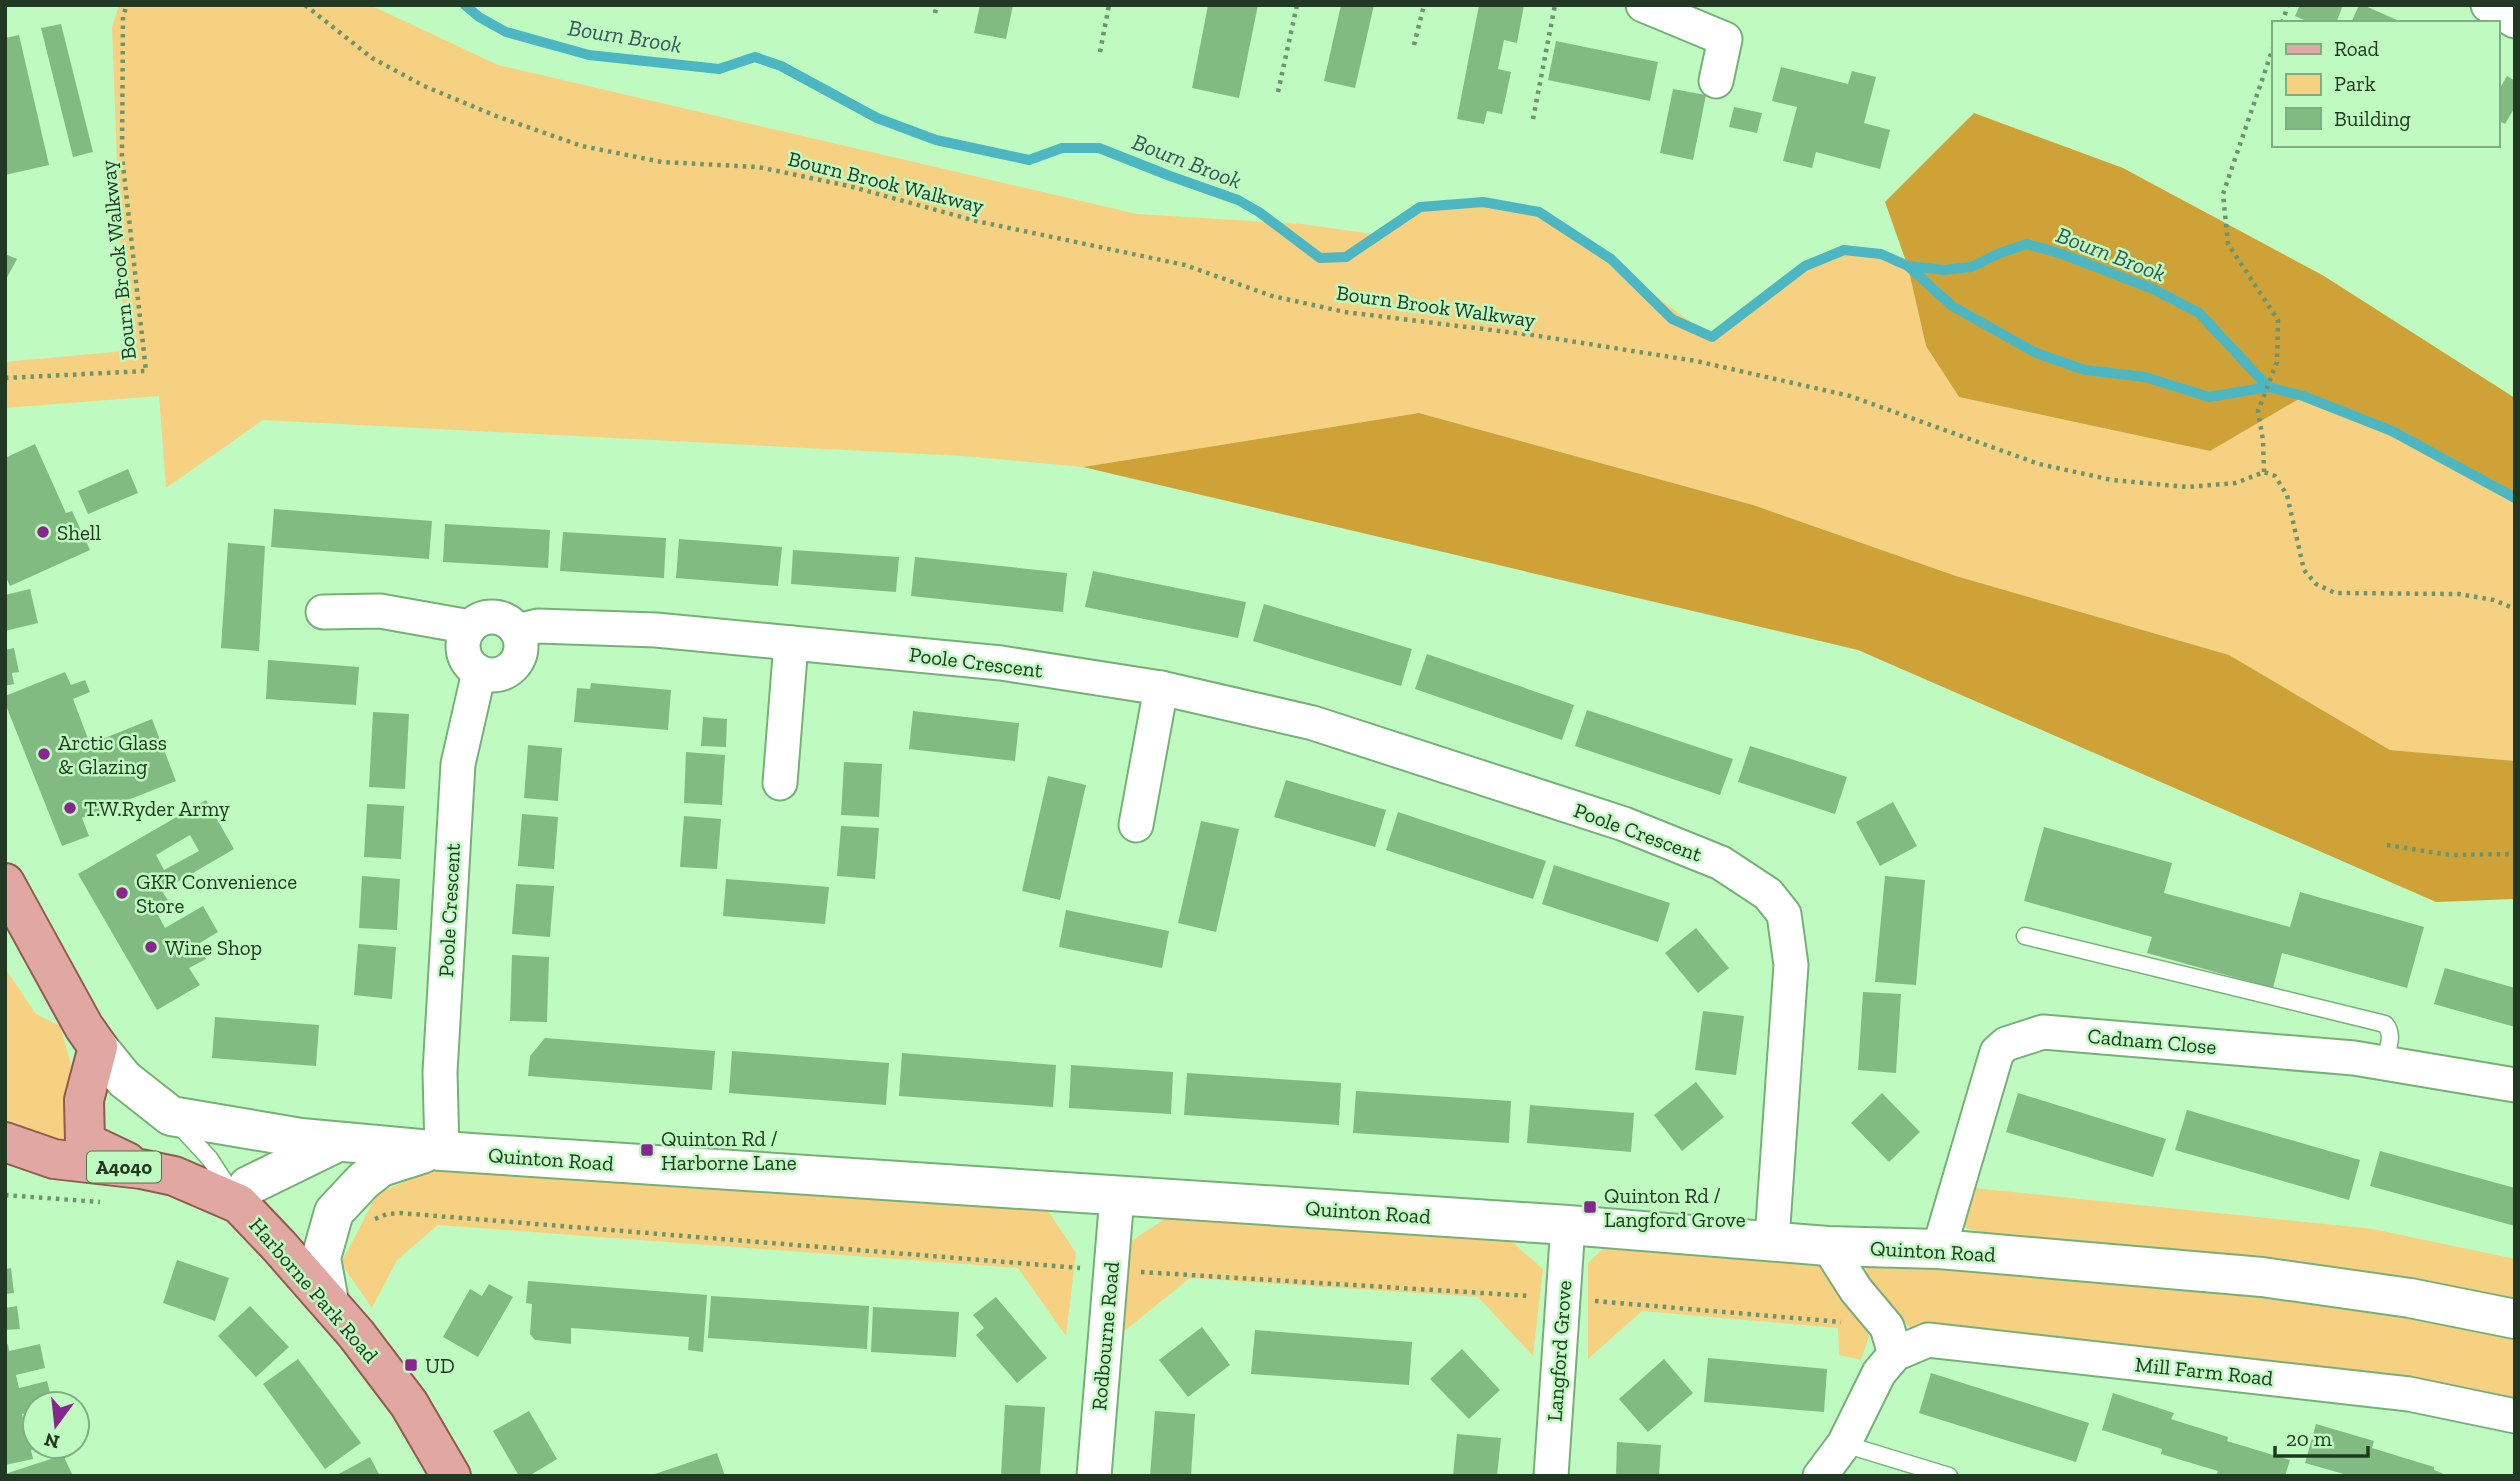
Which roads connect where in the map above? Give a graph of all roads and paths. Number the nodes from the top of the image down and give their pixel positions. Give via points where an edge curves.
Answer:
1 (127, 5) edge
2 (305, 5) edge
3 (937, 5) edge
4 (1109, 5) edge
5 (1297, 5) edge
6 (1423, 5) edge
7 (1555, 5) edge
8 (1643, 5) edge
9 (2488, 5) edge
10 (935, 13) dead end
11 (2515, 21) edge
12 (1414, 45) dead end
13 (2272, 51) edge
14 (1100, 52) dead end
15 (1716, 81) dead end
16 (1278, 92) dead end
17 (1533, 119) dead end
18 (5, 378) edge
19 (2264, 472) junction
20 (2515, 609) edge
21 (323, 612) dead end
22 (470, 627) junction
23 (517, 631) junction
24 (791, 643) junction
25 (479, 672) junction
26 (1161, 688) junction
27 (780, 783) dead end
28 (1136, 825) dead end
29 (2387, 845) dead end
30 (2515, 854) edge
31 (5, 883) edge
32 (2025, 936) dead end
33 (98, 1047) junction
34 (2384, 1063) junction
35 (2515, 1086) edge
36 (171, 1116) junction
37 (5, 1142) edge
38 (338, 1142) junction
39 (438, 1151) junction
40 (141, 1169) junction
41 (5, 1195) edge
42 (1117, 1196) junction
43 (104, 1202) dead end
44 (239, 1204) junction
45 (1568, 1225) junction
46 (1772, 1240) junction
47 (1828, 1247) junction
48 (1939, 1249) junction
49 (329, 1302) junction
50 (2515, 1319) edge
51 (1895, 1354) junction
52 (2515, 1416) edge
53 (1844, 1444) junction
54 (451, 1476) edge
55 (1094, 1476) edge
56 (1551, 1476) edge
57 (1820, 1476) edge
58 (1949, 1476) edge

1 - 18 path, Bourn Brook Walkway via 123,16 122,156 146,371
2 - 19 path, Bourn Brook Walkway via 372,58 424,86 582,146 662,162 758,167 976,221 1185,265 1272,296 1345,312 1696,361 1850,396 2039,464 2112,480 2187,487 2236,483
3 - 10 path
4 - 14 path
5 - 16 path
6 - 12 path
7 - 17 path
8 - 15 street via 1726,38
9 - 11 street
13 - 19 path via 2223,194 2228,244 2278,320 2277,362 2258,411
19 - 20 path via 2275,476 2287,495 2304,570 2316,584 2335,593 2459,594
21 - 22 street via 380,611
22 - 23 street via 495,618
22 - 25 street via 463,647 465,657
23 - 24 street, Poole Crescent via 538,626 656,629
23 - 25 street via 521,649 514,666 498,675
24 - 26 street, Poole Crescent via 1001,663
24 - 27 street
25 - 39 street, Poole Crescent via 458,764
26 - 28 street
26 - 46 street, Poole Crescent via 1313,723 1624,824 1721,863 1768,894 1784,914 1791,965
29 - 30 path via 2450,855
31 - 33 main road
32 - 34 lane via 2385,1024 2390,1036
33 - 36 street via 124,1079
33 - 40 main road via 84,1100 85,1142
34 - 35 street, Cadnam Close
34 - 48 street, Cadnam Close via 2043,1032 2006,1045 1997,1052
36 - 38 street, Quinton Road
36 - 44 lane via 210,1159
37 - 40 main road, Harborne Park Road / A4040 via 54,1159
38 - 39 street, Quinton Road
38 - 44 street via 248,1186
39 - 42 street, Quinton Road
39 - 49 street via 381,1167 334,1212 321,1258
40 - 44 main road, Harborne Park Road / A4040 via 174,1176
41 - 43 path
42 - 45 street, Quinton Road
42 - 55 street, Rodbourne Road
44 - 49 main road, Harborne Park Road / A4040
45 - 46 street, Quinton Road
45 - 56 street, Langford Grove
46 - 47 street, Quinton Road
47 - 48 street, Quinton Road
47 - 51 street via 1887,1326
48 - 50 street, Quinton Road via 2262,1277 2410,1298
49 - 54 main road, Harborne Park Road / A4040 via 408,1404
51 - 52 street, Mill Farm Road via 1928,1340 2409,1394
51 - 53 street via 1879,1373
53 - 57 street
53 - 58 lane

